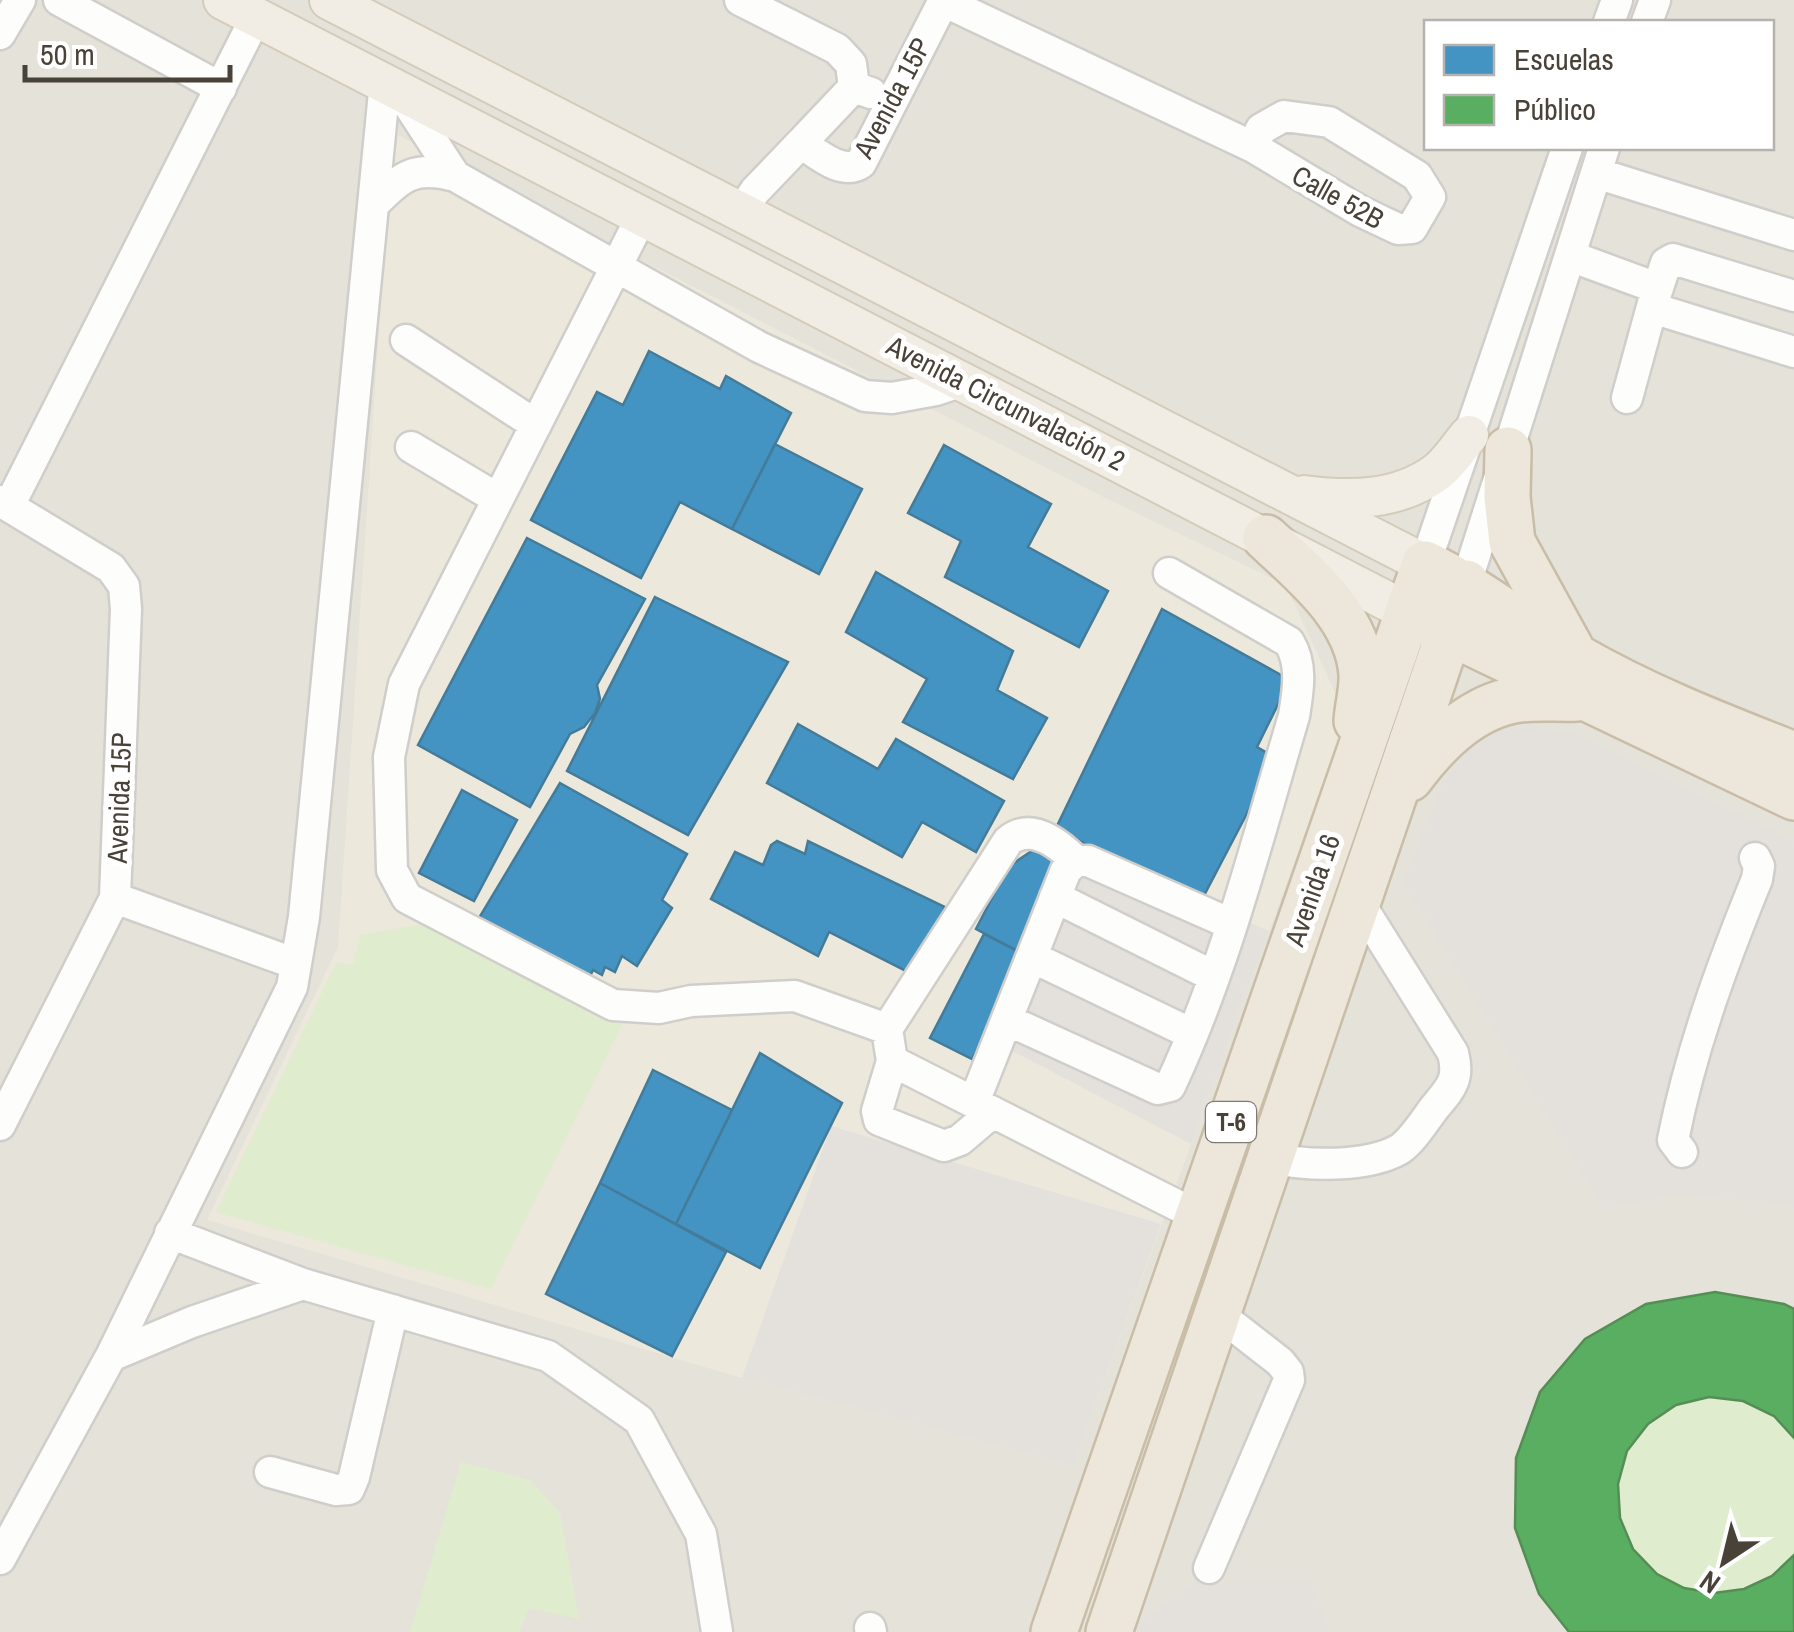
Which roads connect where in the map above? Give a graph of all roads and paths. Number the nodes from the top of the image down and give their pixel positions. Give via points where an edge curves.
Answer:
1 (20, 0) edge
2 (59, 0) edge
3 (223, 0) edge
4 (329, 0) edge
5 (740, 0) edge
6 (944, 0) edge
7 (256, 18) junction
8 (0, 34) edge
9 (392, 86) junction
10 (221, 88) junction
11 (854, 88) junction
12 (892, 102) junction
13 (801, 143) junction
14 (1253, 147) junction
15 (1566, 150) edge
16 (1600, 160) edge
17 (456, 176) junction
18 (373, 205) junction
19 (742, 212) junction
20 (642, 216) junction
21 (1794, 235) edge
22 (1570, 256) junction
23 (617, 265) junction
24 (1655, 296) junction
25 (1794, 296) edge
26 (406, 340) dead end
27 (1794, 352) edge
28 (963, 381) junction
29 (1627, 398) dead end
30 (536, 425) junction
31 (1489, 442) junction
32 (411, 448) dead end
33 (1289, 494) junction
34 (498, 500) junction
35 (5, 503) edge
36 (1266, 538) junction
37 (1425, 564) junction
38 (1169, 572) dead end
39 (1466, 584) junction
40 (1408, 612) junction
41 (1450, 633) junction
42 (1581, 677) junction
43 (1794, 756) edge
44 (1350, 781) junction
45 (1794, 797) edge
46 (1391, 804) junction
47 (1756, 858) dead end
48 (1076, 861) junction
49 (1055, 897) junction
50 (115, 898) junction
51 (1358, 901) junction
52 (1231, 924) junction
53 (1032, 957) junction
54 (296, 964) junction
55 (1213, 976) junction
56 (1007, 1020) junction
57 (887, 1029) junction
58 (1192, 1034) junction
59 (892, 1061) junction
60 (983, 1107) junction
61 (0, 1124) edge
62 (1682, 1152) dead end
63 (1270, 1158) junction
64 (1198, 1216) junction
65 (170, 1234) junction
66 (303, 1284) junction
67 (393, 1310) junction
68 (1217, 1313) junction
69 (110, 1356) junction
70 (270, 1472) dead end
71 (0, 1559) edge
72 (1209, 1568) dead end
73 (718, 1632) edge
74 (1054, 1632) edge
75 (1108, 1632) edge

1 - 8 street
2 - 10 street
3 - 7 main road, Avenida Circunvalación 2
4 - 19 main road, Avenida Circunvalación 2
5 - 11 street via 836,49 850,64
6 - 12 street, Avenida 15P
6 - 14 street, Calle 52B
7 - 9 main road, Avenida Circunvalación 2
7 - 10 street
9 - 17 street
9 - 18 street
9 - 20 main road, Avenida Circunvalación 2
10 - 35 street
11 - 12 street
11 - 13 street
12 - 13 street, Avenida 15P via 853,168
13 - 19 street
14 - 14 street, Calle 52B via 1398,229 1412,228 1430,197 1418,176 1329,122 1284,116 1261,129
15 - 31 street, Avenida 16
16 - 21 street
16 - 22 street, Avenida 16
17 - 18 street via 422,170
17 - 23 street
18 - 54 street
19 - 33 main road, Avenida Circunvalación 2
20 - 23 street
20 - 28 main road, Avenida Circunvalación 2
22 - 24 street
22 - 31 street, Avenida 16
23 - 28 street via 759,346 865,396 892,398
23 - 30 street
24 - 25 street via 1673,259
24 - 27 street via 1662,312
24 - 29 street
26 - 30 street
28 - 36 main road, Avenida Circunvalación 2
30 - 34 street
31 - 33 main road via 1393,494 1341,500
31 - 37 street, Avenida 16
31 - 39 street, Avenida 16
31 - 42 highway via 1508,497 1512,542
32 - 34 street
33 - 37 main road, Avenida Circunvalación 2
34 - 57 street via 404,684 395,719 389,757 392,870 407,898 613,1006 795,996
35 - 50 street, Avenida 15P via 111,568 124,586
36 - 40 main road, Avenida Circunvalación 2
36 - 44 highway via 1316,584 1350,632 1362,674
37 - 39 highway, Avenida Circunvalación 2
37 - 40 highway, Avenida 16 / T-6
38 - 52 street via 1277,634 1296,654 1294,716
39 - 41 highway, Avenida 16 / T-6
39 - 42 highway, Avenida Circunvalación 2
40 - 41 highway, Avenida Circunvalación 2
40 - 44 highway, Avenida 16 / T-6
41 - 42 highway, Avenida Circunvalación 2
41 - 46 highway, Avenida 16 / T-6
42 - 43 highway, Avenida Circunvalación 2
42 - 45 highway, Avenida Circunvalación 2
42 - 46 highway via 1472,718 1422,761
44 - 64 highway, Avenida 16 / T-6
46 - 51 highway, Avenida 16 / T-6
47 - 62 street via 1757,879 1684,1084 1673,1140
48 - 49 street
48 - 52 street
48 - 57 street via 1037,834 1008,841
49 - 53 street
49 - 55 street
50 - 54 street
50 - 61 street, Avenida 15P
51 - 63 highway, Avenida 16 / T-6
51 - 63 street via 1453,1053 1455,1083 1402,1148 1368,1160 1301,1164
52 - 55 street
53 - 56 street
53 - 58 street
54 - 65 street via 292,987
55 - 58 street
56 - 58 street via 1158,1090 1170,1086
56 - 60 street
57 - 59 street
59 - 60 street
59 - 60 street via 879,1120 944,1146 960,1140
60 - 64 street
63 - 68 highway, Avenida 16 / T-6
64 - 74 highway, Avenida 16 / T-6
65 - 66 street
65 - 69 street
66 - 67 street
66 - 69 street
67 - 70 street via 349,1489
67 - 73 street via 548,1356 639,1420 701,1534
68 - 72 street via 1280,1362 1288,1380
68 - 75 highway, Avenida 16 / T-6
69 - 71 street

